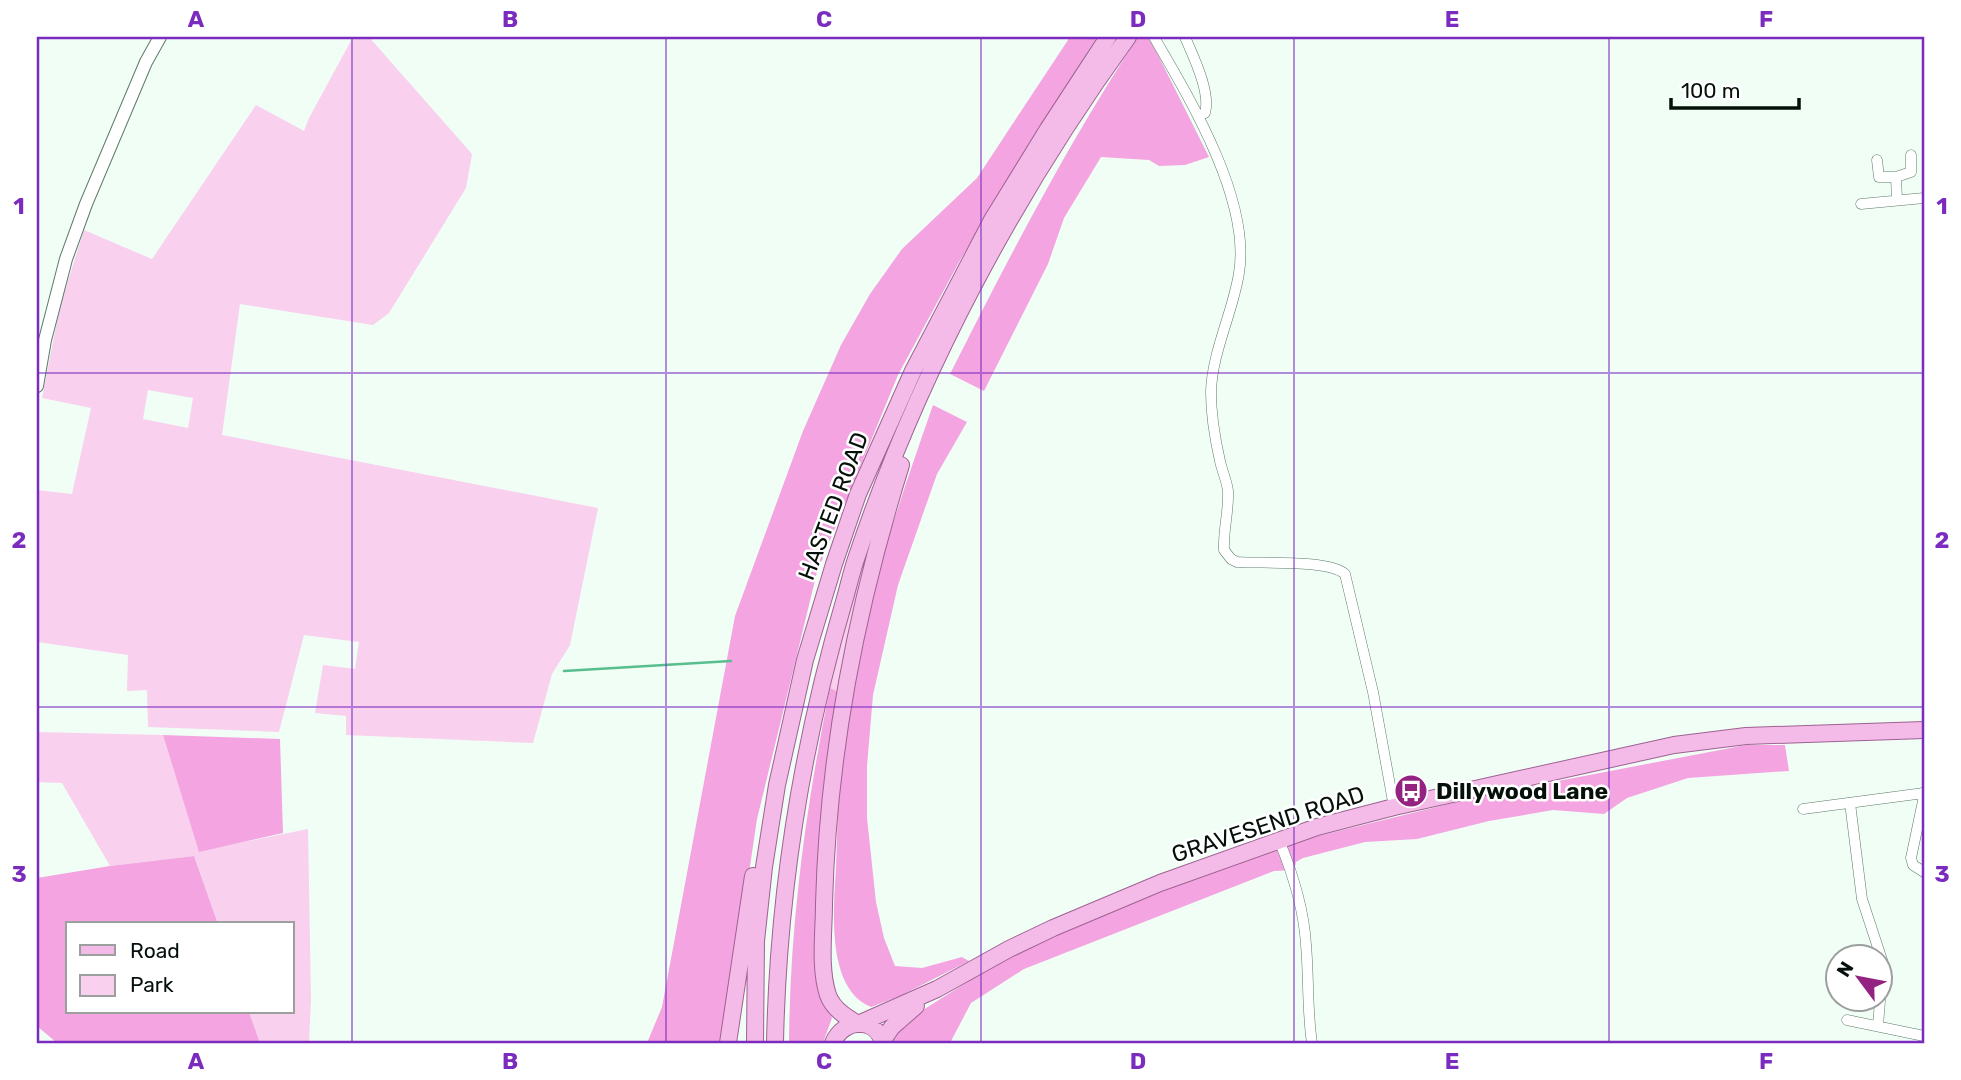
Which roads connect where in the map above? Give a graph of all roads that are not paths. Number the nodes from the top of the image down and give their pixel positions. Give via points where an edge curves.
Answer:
1 (160, 37) edge
2 (1108, 37) edge
3 (1128, 37) edge
4 (1185, 37) edge
5 (1156, 39) edge
6 (1198, 116) junction
7 (1914, 160) dead end
8 (1874, 165) dead end
9 (1896, 177) junction
10 (1924, 198) edge
11 (1897, 200) junction
12 (1861, 204) dead end
13 (37, 386) edge
14 (925, 386) junction
15 (858, 494) junction
16 (1924, 730) edge
17 (1923, 793) edge
18 (1850, 803) junction
19 (1394, 807) junction
20 (1803, 809) dead end
21 (1279, 840) junction
22 (1924, 872) edge
23 (937, 989) junction
24 (1847, 1020) dead end
25 (858, 1024) junction
26 (1878, 1026) junction
27 (1924, 1036) edge
28 (883, 1041) edge
29 (728, 1043) edge
30 (755, 1043) edge
31 (775, 1043) edge
32 (833, 1043) edge
33 (1312, 1043) edge

1 - 13 street via 66,259
2 - 15 main road, HASTED ROAD via 992,220 913,371
3 - 14 main road, HASTED ROAD via 1008,225
4 - 6 street via 1207,105 1205,113
5 - 6 street
6 - 19 street via 1230,191 1242,247 1211,390 1229,512 1224,550 1237,562 1336,567 1345,573
7 - 9 street via 1911,172
8 - 9 street via 1879,177
9 - 11 street
10 - 11 street
11 - 12 street
14 - 25 main road via 861,605 830,794 826,986 838,1011
14 - 31 main road, HASTED ROAD via 856,560 812,722 786,878
15 - 29 main road via 825,568 790,691 760,829
15 - 30 main road, HASTED ROAD via 818,616 777,785 756,941
16 - 19 main road, GRAVESEND ROAD via 1746,736 1674,745
17 - 18 street
17 - 22 street via 1911,858
18 - 20 street
18 - 26 street via 1861,899 1883,963
19 - 21 main road, GRAVESEND ROAD
21 - 23 main road, GRAVESEND ROAD via 1053,928
21 - 33 street via 1297,887 1302,916
23 - 25 main road, GRAVESEND ROAD
23 - 28 main road, GRAVESEND ROAD via 901,1018
24 - 26 street
25 - 28 main road via 874,1030
25 - 32 main road, GRAVESEND ROAD via 841,1030
26 - 27 street

